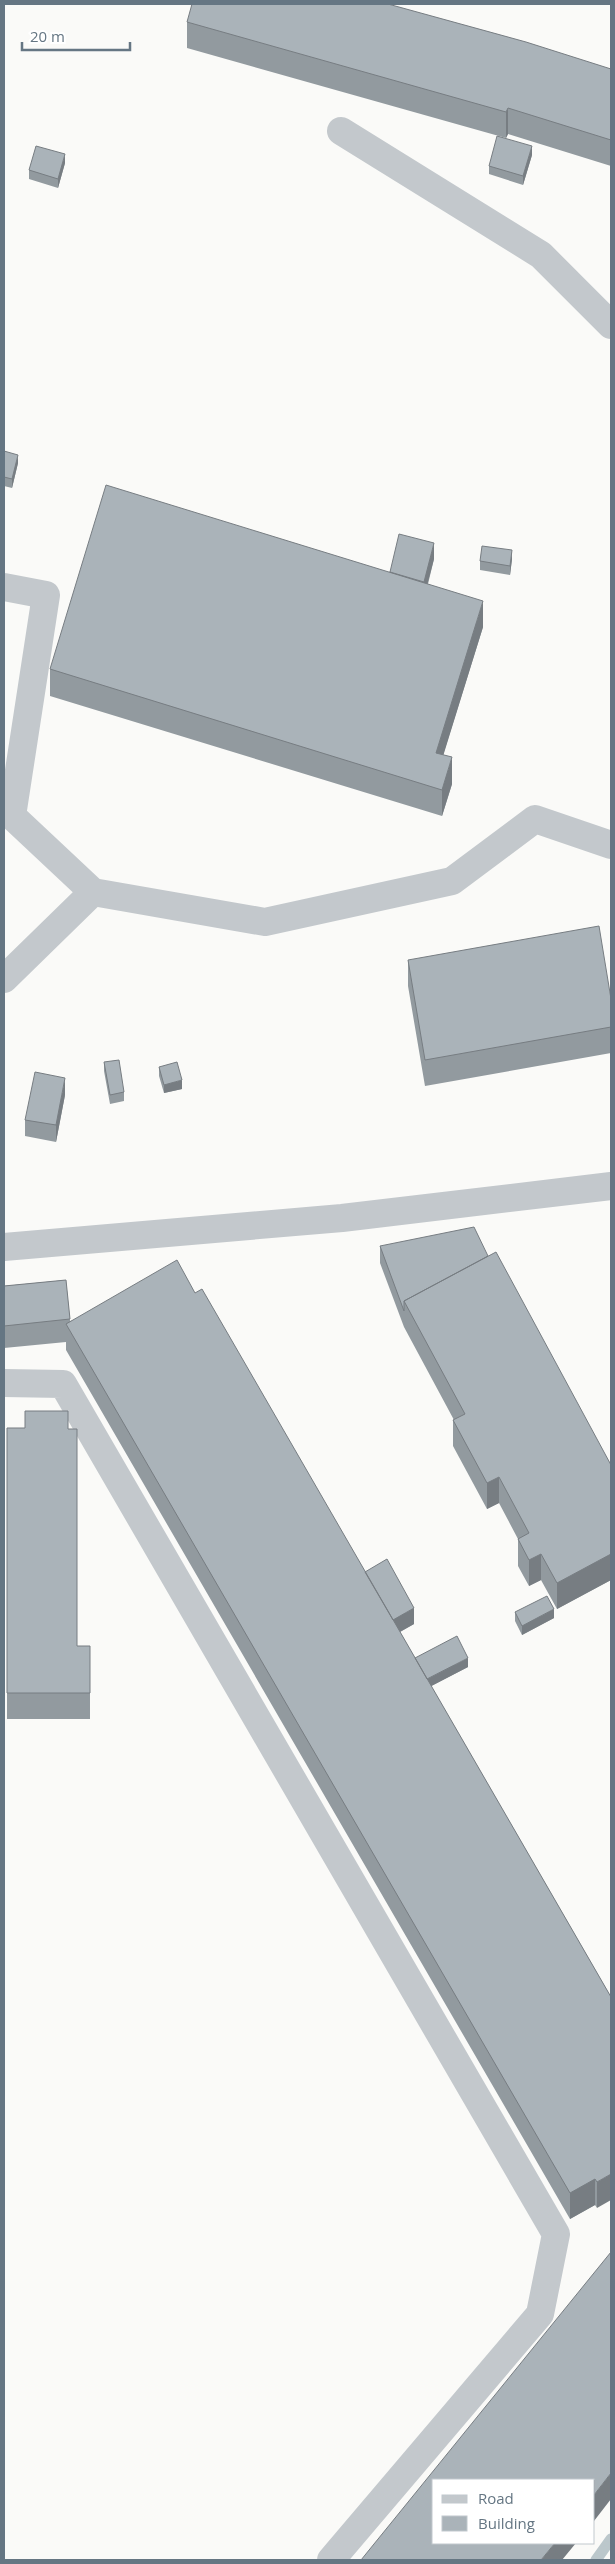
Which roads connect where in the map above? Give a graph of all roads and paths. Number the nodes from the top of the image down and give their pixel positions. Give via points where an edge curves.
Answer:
1 (341, 131) dead end
2 (611, 325) edge
3 (4, 587) edge
4 (8, 814) edge
5 (611, 845) edge
6 (94, 892) junction
7 (4, 979) edge
8 (611, 1186) edge
9 (4, 1247) edge
10 (4, 1383) edge
11 (331, 2560) edge

1 - 2 lane via 540,255
3 - 4 lane via 46,595
4 - 6 lane
5 - 6 lane via 535,819 452,881 265,922
6 - 7 lane
8 - 9 lane via 342,1218
10 - 11 lane via 63,1384 556,2234 540,2314

